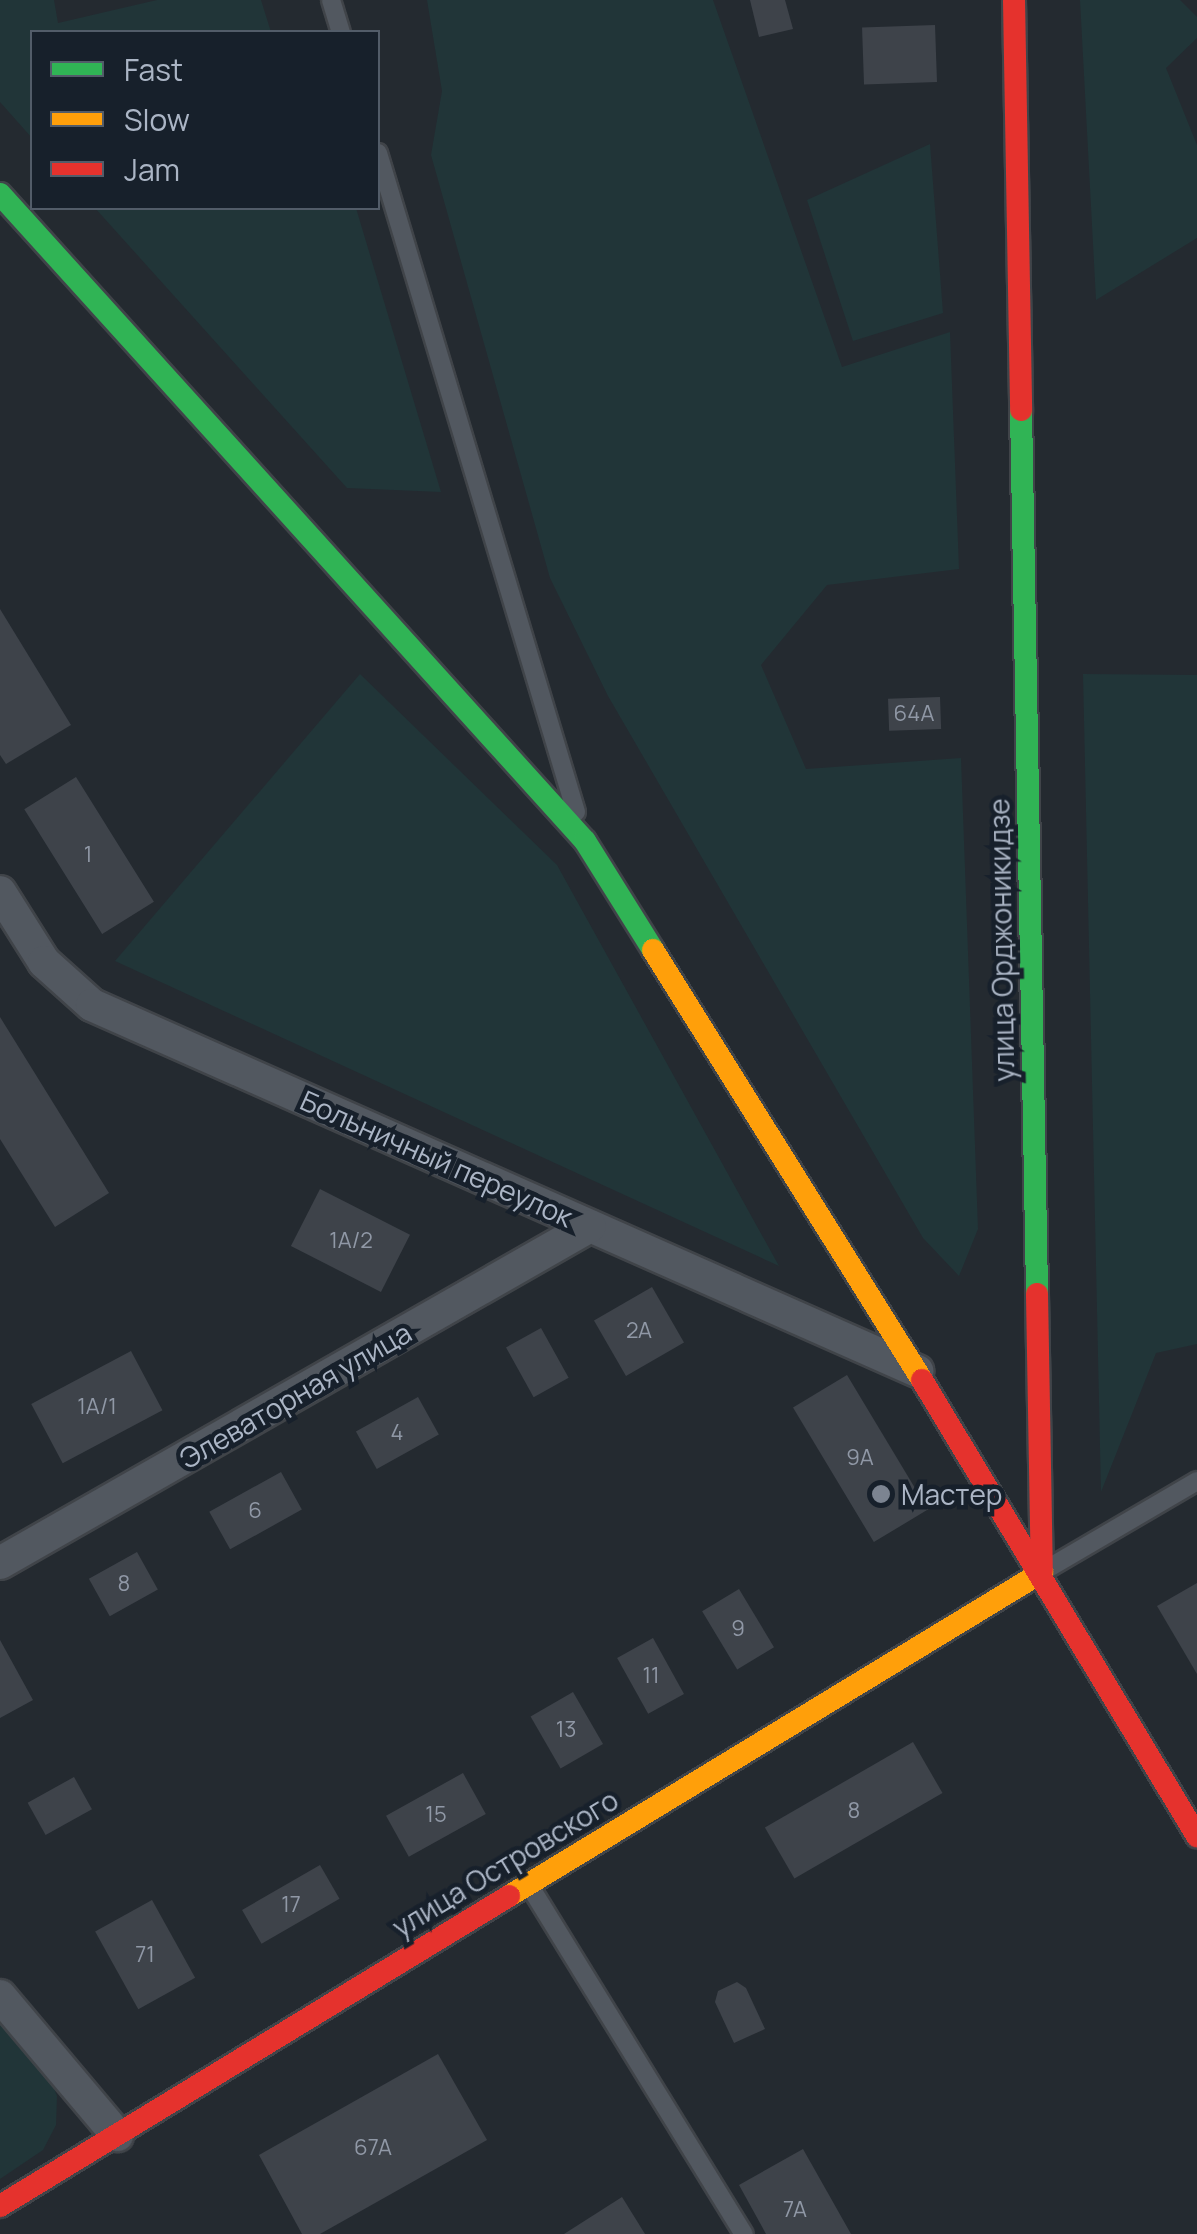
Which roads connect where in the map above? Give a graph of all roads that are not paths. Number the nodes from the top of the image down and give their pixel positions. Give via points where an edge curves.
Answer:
1 (331, 0) edge
2 (1014, 0) edge
3 (340, 30) edge
4 (380, 160) edge
5 (0, 194) edge
6 (585, 841) junction
7 (4, 906) edge
8 (590, 1226) junction
9 (917, 1371) junction
10 (1197, 1481) edge
11 (0, 1563) edge
12 (1042, 1572) junction
13 (1197, 1836) edge
14 (529, 1884) junction
15 (0, 1996) edge
16 (118, 2134) junction
17 (0, 2206) edge
18 (744, 2234) edge

1 - 3 lane
2 - 12 street, улица Орджоникидзе
4 - 6 lane
5 - 6 street
6 - 9 street
7 - 8 street, Больничный переулок via 44,962 92,1005
8 - 9 street, Больничный переулок
8 - 11 street, Элеваторная улица
9 - 12 street
10 - 12 lane
12 - 13 street, улица Орджоникидзе
12 - 14 street, улица Островского
14 - 16 street, улица Островского
14 - 18 lane
15 - 16 street
16 - 17 street, улица Островского

